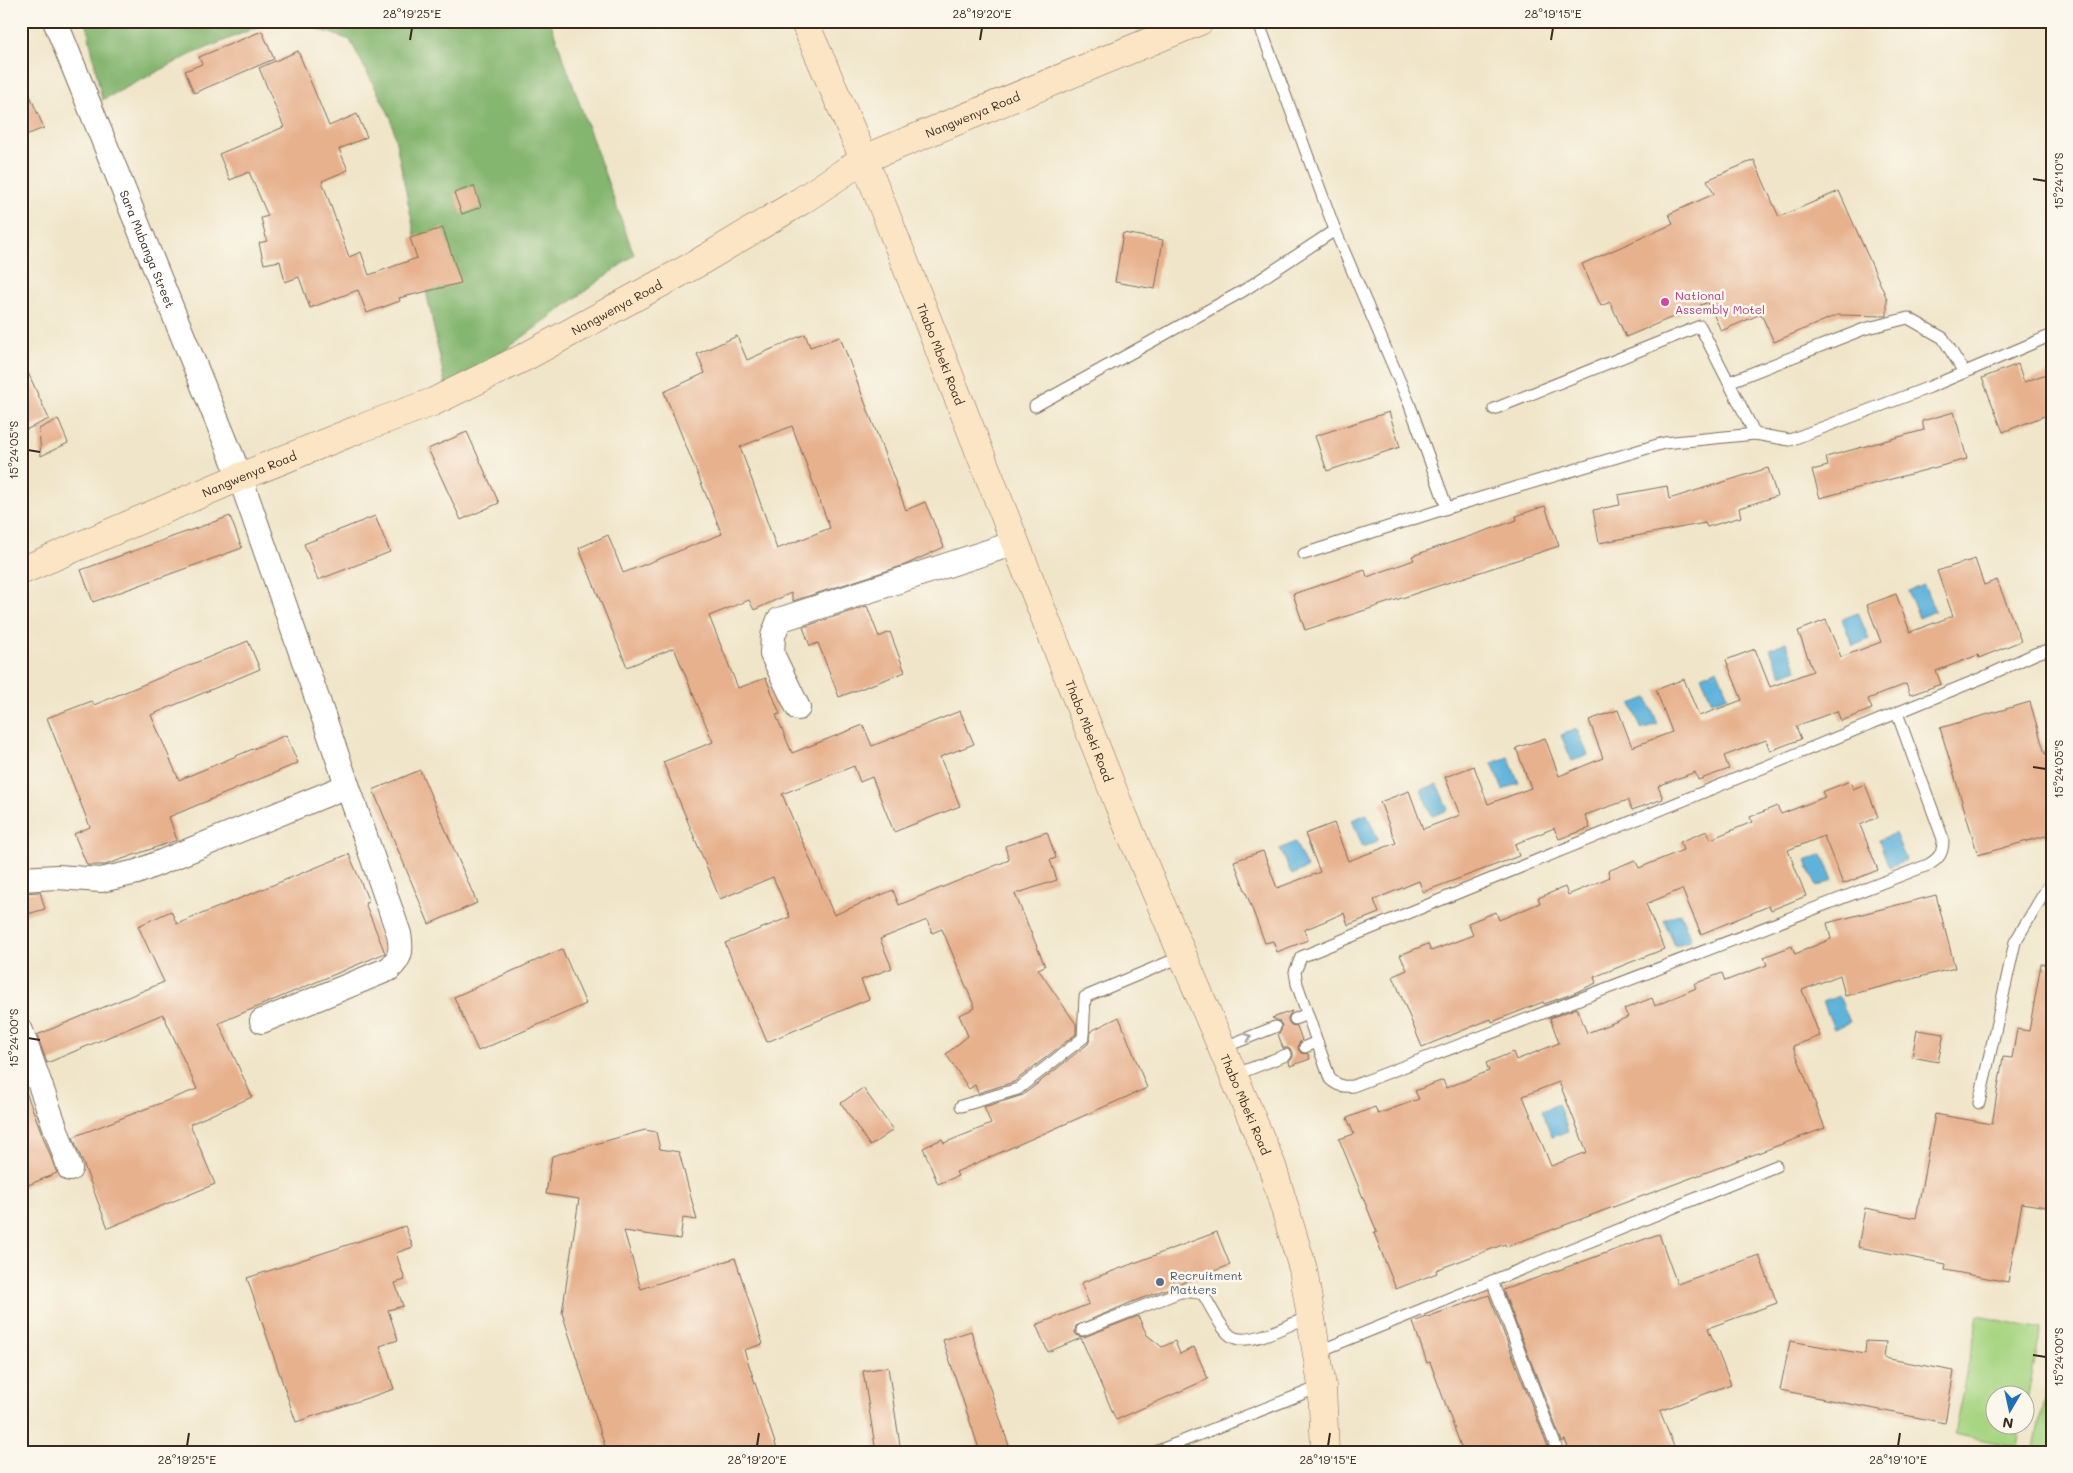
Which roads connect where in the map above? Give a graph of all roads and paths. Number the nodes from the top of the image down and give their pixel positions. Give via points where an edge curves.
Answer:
1 (55, 21) edge
2 (804, 21) edge
3 (1200, 21) edge
4 (1258, 21) edge
5 (864, 159) junction
6 (1335, 230) junction
7 (2052, 335) edge
8 (1964, 372) junction
9 (1729, 382) junction
10 (1035, 406) dead end
11 (1494, 409) dead end
12 (1755, 434) junction
13 (240, 477) junction
14 (1447, 508) junction
15 (1016, 543) junction
16 (1304, 554) dead end
17 (21, 571) edge
18 (2052, 649) edge
19 (798, 708) dead end
20 (1897, 713) junction
21 (347, 786) junction
22 (21, 880) edge
23 (2052, 881) edge
24 (1182, 956) junction
25 (1307, 1014) junction
26 (1295, 1019) dead end
27 (262, 1021) dead end
28 (1275, 1027) dead end
29 (21, 1031) edge
30 (1317, 1042) junction
31 (1305, 1047) dead end
32 (1222, 1048) junction
33 (1286, 1055) dead end
34 (1234, 1076) junction
35 (1979, 1103) dead end
36 (961, 1106) dead end
37 (1776, 1166) dead end
38 (70, 1169) dead end
39 (1492, 1281) junction
40 (1310, 1316) junction
41 (1082, 1330) dead end
42 (1316, 1352) junction
43 (1322, 1386) junction
44 (1154, 1452) edge
45 (1325, 1452) edge
46 (1558, 1452) edge

1 - 13 street, Sara Mubanga Street
2 - 5 main road, Thabo Mbeki Road
3 - 5 main road, Nangwenya Road
4 - 6 lane
5 - 13 main road, Nangwenya Road via 704,259 525,357 433,402
5 - 15 main road, Thabo Mbeki Road
6 - 10 lane via 1243,291
6 - 14 lane via 1408,403
7 - 8 lane
8 - 9 lane via 1943,338 1908,318 1864,329
8 - 12 lane via 1790,440
9 - 11 lane via 1700,326
9 - 12 lane
12 - 14 lane via 1664,443
13 - 17 main road, Nangwenya Road
13 - 21 street, Sara Mubanga Street
14 - 16 lane
15 - 19 street via 779,620 773,636 772,654
15 - 24 main road, Thabo Mbeki Road
18 - 20 lane
20 - 25 lane via 1301,957 1296,972 1297,984
20 - 30 lane via 1943,839 1943,852 1928,866 1354,1086 1336,1085 1330,1079
21 - 22 street via 137,872 101,880 57,877
21 - 27 street, Sara Mubanga Street via 399,934 402,948 398,961 390,968
23 - 35 lane via 2015,942
24 - 32 main road, Thabo Mbeki Road
24 - 36 lane via 1084,997 1083,1038 1018,1089
25 - 26 lane
25 - 30 lane
32 -> 28 lane
29 - 38 street
30 - 31 lane
32 - 34 main road, Thabo Mbeki Road
33 - 34 lane
34 - 40 main road, Thabo Mbeki Road via 1272,1166 1303,1269
37 - 39 lane
39 - 42 lane
39 - 46 lane
40 - 41 lane via 1252,1339 1238,1339 1229,1335 1202,1294 1180,1292
40 - 42 main road, Thabo Mbeki Road
42 - 43 main road, Thabo Mbeki Road
43 - 44 lane
43 - 45 main road, Thabo Mbeki Road

